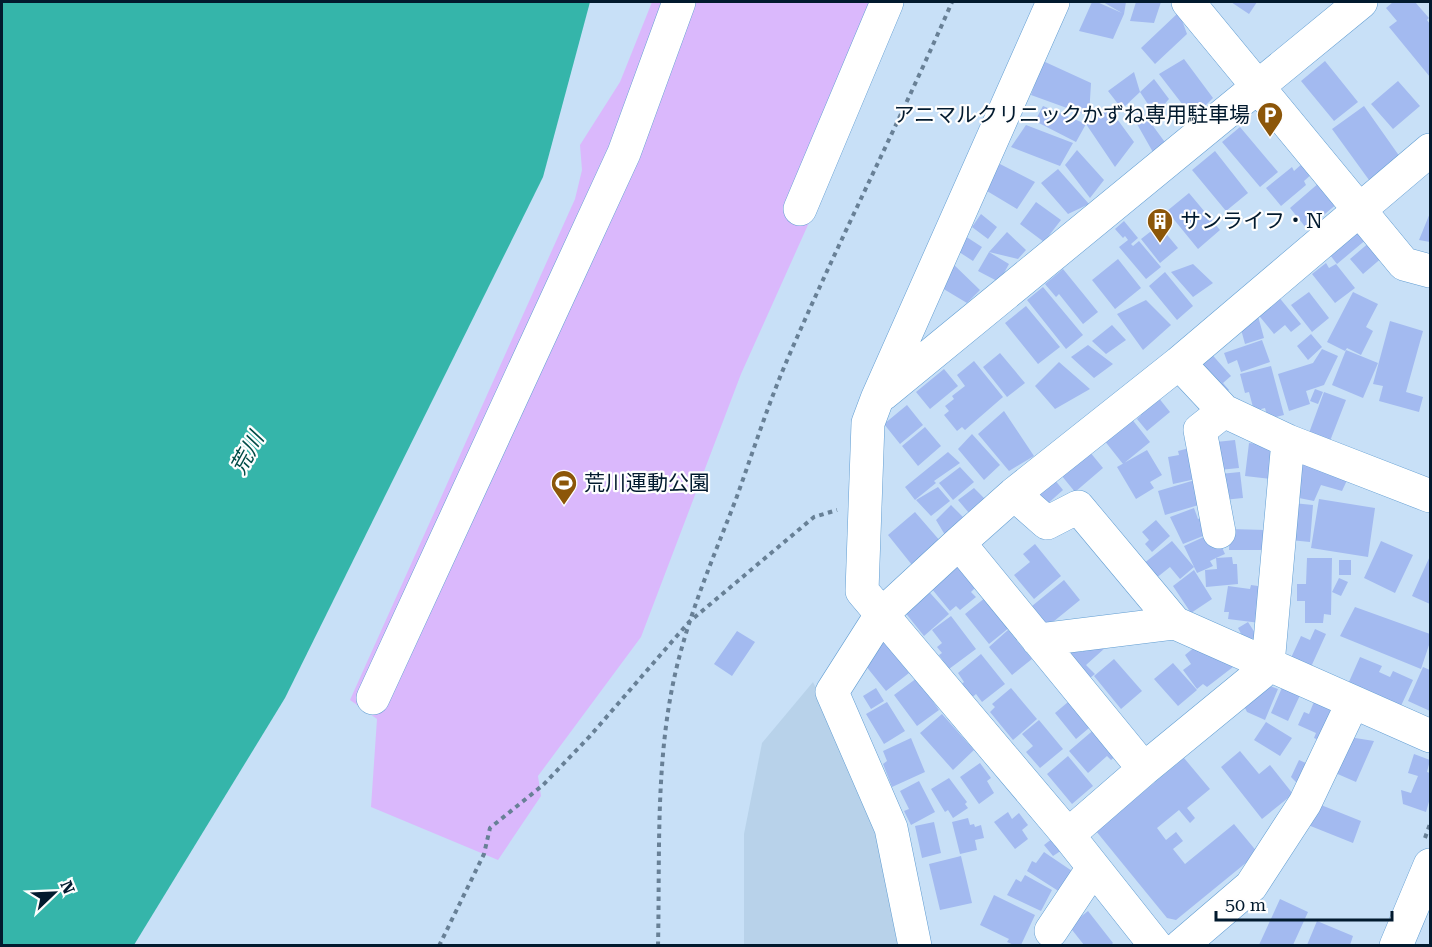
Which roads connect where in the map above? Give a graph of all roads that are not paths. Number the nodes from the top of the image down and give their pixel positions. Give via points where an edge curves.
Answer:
1 (679, 2) edge
2 (887, 2) edge
3 (1053, 2) edge
4 (1188, 2) edge
5 (1361, 2) edge
6 (1258, 84) junction
7 (1431, 150) edge
8 (800, 209) dead end
9 (1360, 210) junction
10 (1431, 271) edge
11 (1179, 363) junction
12 (877, 399) junction
13 (1224, 411) junction
14 (1288, 441) junction
15 (1014, 494) junction
16 (1431, 496) edge
17 (1219, 532) dead end
18 (959, 543) junction
19 (881, 615) junction
20 (1175, 623) junction
21 (1038, 640) junction
22 (1265, 664) junction
23 (373, 698) dead end
24 (1353, 702) junction
25 (1431, 736) edge
26 (1144, 769) junction
27 (1068, 836) junction
28 (1431, 865) edge
29 (1093, 868) junction
30 (1052, 931) dead end
31 (915, 945) edge
32 (1156, 945) edge
33 (1181, 945) edge
34 (1396, 945) edge

1 - 23 street via 624,153
2 - 8 street
3 - 12 street
4 - 6 street
5 - 6 street
6 - 9 street
6 - 12 street
7 - 9 street
9 - 10 street via 1404,264
9 - 11 street
11 - 13 street
11 - 15 street
12 - 19 street via 868,423 862,591
13 - 14 street
13 - 17 street via 1200,430
14 - 16 street
14 - 22 street
15 - 18 street
15 - 20 street via 1047,523 1078,507
18 - 19 street
18 - 21 street
19 - 27 street
19 - 31 street via 832,692 891,828
20 - 21 street
20 - 22 street
21 - 26 street
22 - 24 street
22 - 26 street via 1261,673
24 - 25 street
24 - 33 street via 1305,803 1251,886
26 - 27 street
27 - 29 street
28 - 34 street
29 - 30 street
29 - 32 street

